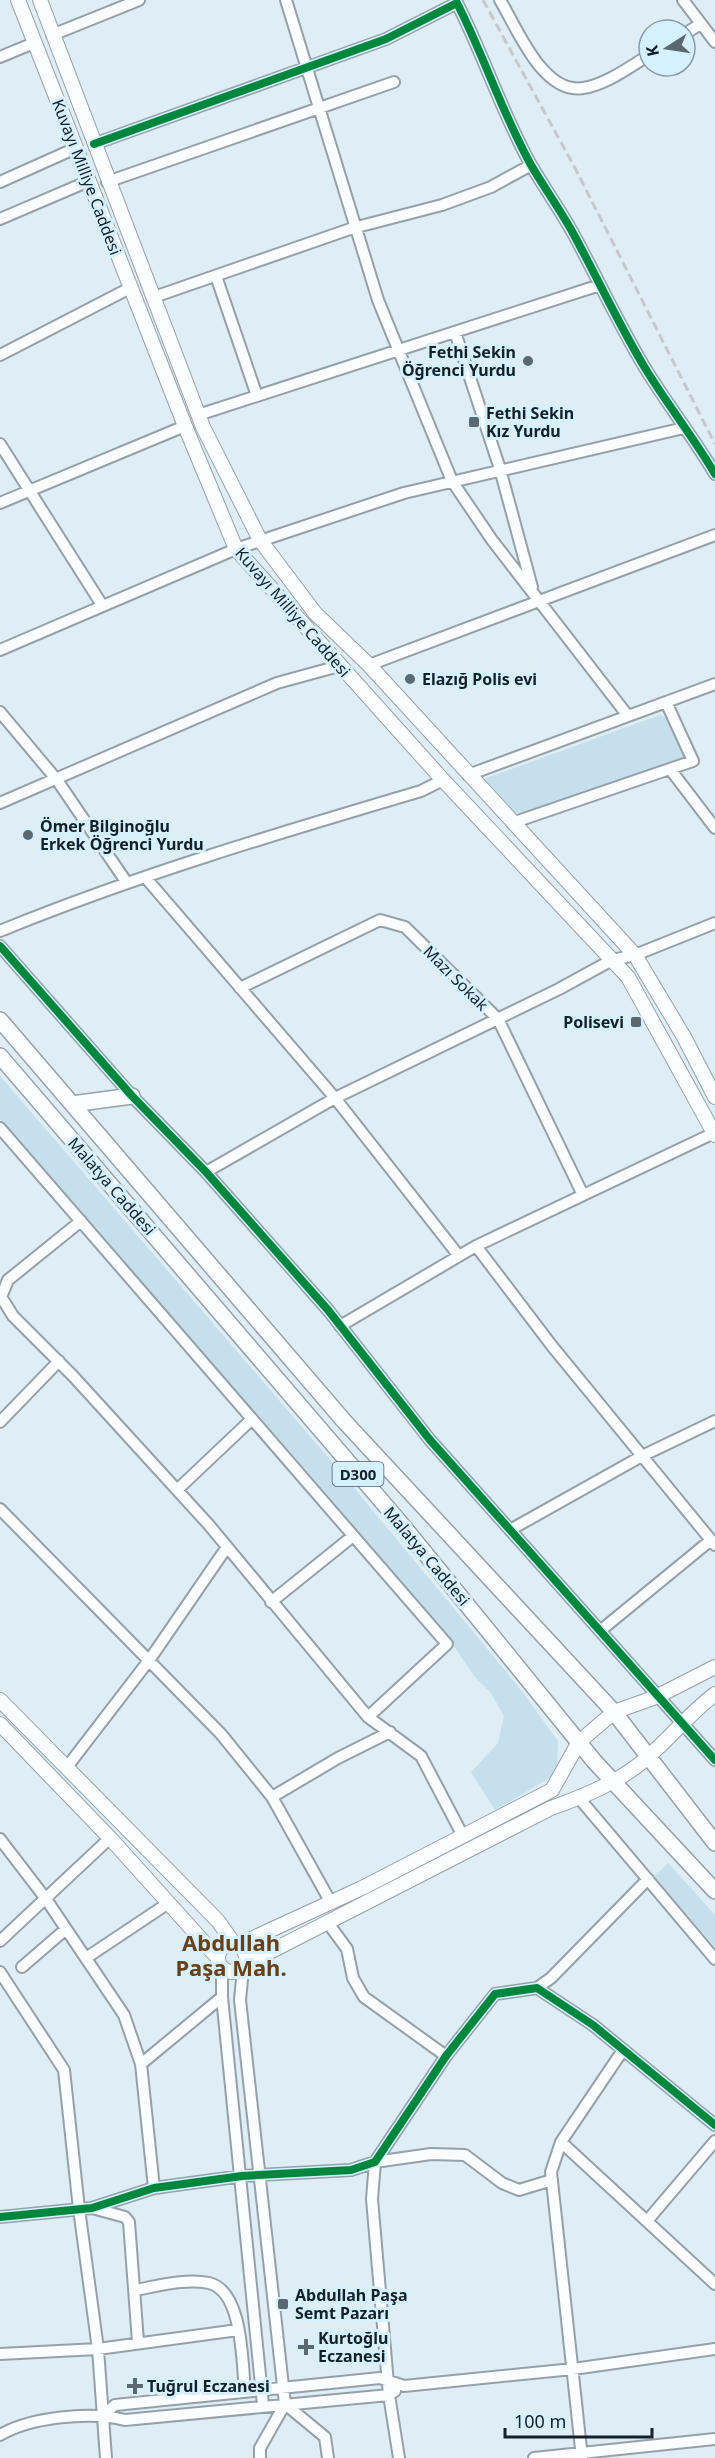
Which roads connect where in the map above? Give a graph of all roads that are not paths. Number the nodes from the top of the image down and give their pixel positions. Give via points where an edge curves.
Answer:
1 (18, 0) edge
2 (40, 0) edge
3 (139, 0) edge
4 (286, 0) edge
5 (500, 0) edge
6 (683, 0) edge
7 (700, 24) junction
8 (697, 26) edge
9 (52, 35) junction
10 (715, 42) edge
11 (34, 43) junction
12 (0, 57) edge
13 (637, 62) edge
14 (307, 69) junction
15 (394, 82) dead end
16 (320, 110) junction
17 (94, 144) junction
18 (75, 148) junction
19 (531, 165) junction
20 (88, 181) junction
21 (0, 182) edge
22 (107, 182) junction
23 (0, 219) edge
24 (353, 228) junction
25 (216, 276) junction
26 (600, 285) junction
27 (130, 288) junction
28 (154, 297) junction
29 (455, 332) junction
30 (398, 349) junction
31 (0, 355) edge
32 (257, 396) junction
33 (198, 415) junction
34 (185, 426) junction
35 (684, 428) junction
36 (0, 444) edge
37 (500, 469) junction
38 (715, 474) edge
39 (452, 481) junction
40 (28, 491) junction
41 (0, 503) edge
42 (715, 535) edge
43 (260, 540) junction
44 (236, 549) junction
45 (536, 596) junction
46 (102, 605) junction
47 (0, 650) edge
48 (369, 665) junction
49 (339, 666) junction
50 (715, 684) edge
51 (666, 702) junction
52 (0, 712) edge
53 (628, 716) junction
54 (670, 769) junction
55 (468, 775) junction
56 (57, 780) junction
57 (443, 780) junction
58 (0, 803) edge
59 (512, 822) junction
60 (715, 828) edge
61 (145, 877) junction
62 (127, 883) junction
63 (715, 923) edge
64 (0, 931) edge
65 (0, 946) edge
66 (635, 954) junction
67 (612, 960) junction
68 (240, 988) junction
69 (498, 1019) junction
70 (0, 1020) edge
71 (0, 1056) edge
72 (132, 1096) junction
73 (715, 1097) edge
74 (335, 1098) junction
75 (72, 1104) junction
76 (0, 1128) edge
77 (715, 1134) edge
78 (206, 1173) junction
79 (583, 1195) junction
80 (81, 1221) junction
81 (476, 1246) junction
82 (459, 1256) junction
83 (1, 1296) edge
84 (0, 1312) edge
85 (13, 1316) junction
86 (340, 1326) junction
87 (59, 1361) junction
88 (252, 1419) junction
89 (715, 1421) edge
90 (0, 1422) edge
91 (642, 1456) junction
92 (177, 1490) junction
93 (0, 1509) edge
94 (510, 1530) junction
95 (353, 1536) junction
96 (713, 1543) edge
97 (227, 1547) junction
98 (271, 1602) junction
99 (600, 1631) junction
100 (150, 1659) junction
101 (715, 1666) edge
102 (715, 1694) edge
103 (656, 1697) junction
104 (0, 1700) edge
105 (614, 1712) junction
106 (368, 1717) junction
107 (0, 1724) edge
108 (683, 1724) junction
109 (390, 1732) junction
110 (579, 1742) junction
111 (648, 1758) junction
112 (715, 1760) edge
113 (67, 1767) junction
114 (611, 1781) junction
115 (272, 1797) junction
116 (579, 1798) junction
117 (463, 1836) junction
118 (110, 1838) junction
119 (0, 1839) edge
120 (715, 1843) edge
121 (648, 1879) junction
122 (715, 1891) edge
123 (45, 1899) junction
124 (330, 1901) junction
125 (167, 1904) junction
126 (328, 1923) junction
127 (66, 1929) junction
128 (0, 1941) edge
129 (236, 1945) junction
130 (86, 1958) junction
131 (715, 1959) edge
132 (220, 1964) junction
133 (244, 1966) junction
134 (22, 1967) dead end
135 (0, 1971) edge
136 (537, 1988) junction
137 (222, 1996) junction
138 (623, 2050) junction
139 (446, 2056) junction
140 (141, 2064) junction
141 (715, 2125) edge
142 (715, 2141) edge
143 (561, 2142) junction
144 (375, 2162) junction
145 (242, 2176) junction
146 (260, 2176) junction
147 (552, 2180) junction
148 (153, 2188) junction
149 (92, 2208) junction
150 (79, 2209) junction
151 (0, 2217) edge
152 (647, 2221) junction
153 (715, 2284) edge
154 (135, 2290) junction
155 (238, 2330) junction
156 (138, 2342) junction
157 (98, 2349) junction
158 (715, 2349) edge
159 (0, 2354) edge
160 (573, 2369) junction
161 (388, 2380) junction
162 (404, 2386) junction
163 (263, 2390) junction
164 (282, 2390) junction
165 (245, 2391) junction
166 (389, 2395) junction
167 (285, 2404) junction
168 (263, 2406) junction
169 (103, 2415) junction
170 (0, 2435) edge
171 (715, 2439) edge
172 (582, 2456) edge
173 (106, 2458) edge
174 (260, 2458) edge
175 (328, 2458) edge
176 (399, 2458) edge
177 (534, 2458) edge

1 - 11 main road, Kuvayı Milliye Caddesi
2 - 9 main road, Kuvayı Milliye Caddesi
3 - 9 street
4 - 14 street
5 - 13 street via 544,73 562,86 585,88
6 - 7 street
7 - 8 street
7 - 10 street
9 - 17 main road, Kuvayı Milliye Caddesi
11 - 12 street
11 - 18 main road, Kuvayı Milliye Caddesi
14 - 16 street
14 - 17 street
14 - 19 street via 386,39 457,3
15 - 16 street
16 - 22 street
16 - 24 street
17 - 22 main road, Kuvayı Milliye Caddesi
18 - 20 main road, Kuvayı Milliye Caddesi
18 - 21 street
19 - 24 street via 491,187 442,205
19 - 26 street
20 - 23 street
20 - 27 main road, Kuvayı Milliye Caddesi
22 - 28 main road, Kuvayı Milliye Caddesi
24 - 25 street
24 - 30 street
25 - 28 street
25 - 32 street
26 - 29 street
26 - 35 street via 633,348
27 - 31 street
27 - 34 main road, Kuvayı Milliye Caddesi
28 - 33 main road, Kuvayı Milliye Caddesi
29 - 30 street
29 - 37 street
30 - 32 street
30 - 39 street
32 - 33 street
33 - 43 main road, Kuvayı Milliye Caddesi
34 - 40 street
34 - 44 main road, Kuvayı Milliye Caddesi
35 - 37 street
35 - 38 street
36 - 40 street
37 - 39 street
37 - 45 street
39 - 43 street
39 - 45 street
40 - 41 street
40 - 46 street
42 - 45 street
43 - 44 street
43 - 48 main road, Kuvayı Milliye Caddesi via 315,613
44 - 46 street
44 - 49 main road, Kuvayı Milliye Caddesi
45 - 48 street
45 - 53 street
46 - 47 street
48 - 55 main road, Kuvayı Milliye Caddesi
49 - 56 street via 277,683
49 - 57 main road, Kuvayı Milliye Caddesi
50 - 51 street
51 - 53 street
51 - 54 street via 693,761
52 - 56 street
53 - 55 street
54 - 59 street
54 - 60 street
55 - 59 main road, Kuvayı Milliye Caddesi
56 - 58 street
56 - 62 street
57 - 61 street via 421,791
57 - 67 main road, Kuvayı Milliye Caddesi
59 - 66 main road, Kuvayı Milliye Caddesi
61 - 62 street
61 - 68 street
62 - 64 street
63 - 66 street
65 - 72 street
66 - 67 street
66 - 73 main road, Kuvayı Milliye Caddesi
67 - 69 street
67 - 77 main road, Kuvayı Milliye Caddesi via 628,977
68 - 69 street, Mazı Sokak via 380,920 405,927
68 - 74 street
69 - 74 street
69 - 79 street, Mazı Sokak
70 - 75 highway, Malatya Caddesi / D300
71 - 110 highway, Malatya Caddesi / D300 via 403,1526
72 - 75 highway
72 - 78 street
74 - 78 street
74 - 82 street
75 - 105 highway, Malatya Caddesi / D300 via 344,1421
76 - 80 street
77 - 79 street
78 - 86 street
79 - 81 street
80 - 83 street via 8,1280
80 - 88 street
81 - 82 street
81 - 91 street
82 - 86 street
83 - 85 street
84 - 85 street
85 - 87 street
86 - 94 street via 430,1440
87 - 90 street
87 - 92 street
88 - 92 street
88 - 95 street
89 - 91 street
91 - 94 street
91 - 96 street
92 - 97 street
93 - 100 street
94 - 99 street
95 - 98 street
95 - 106 street via 447,1644
96 - 99 street
97 - 98 street
97 - 100 street
98 - 106 street
99 - 103 street
100 - 113 street
100 - 115 street via 221,1734
101 - 103 main road
102 - 108 main road
103 - 105 main road
103 - 108 street
104 - 113 main road
105 - 110 main road
105 - 111 highway, Malatya Caddesi / D300
106 - 109 street
107 - 118 main road
108 - 111 main road
108 - 112 street
109 - 115 street
109 - 117 street via 421,1756
110 - 114 highway, Malatya Caddesi / D300
110 - 117 main road via 552,1790
111 - 114 main road
111 - 120 highway, Malatya Caddesi / D300
113 - 129 main road via 218,1921
114 - 116 main road
114 - 122 highway, Malatya Caddesi / D300
115 - 124 street
116 - 121 street
116 - 126 main road via 551,1808
117 - 124 main road
118 - 123 street
118 - 125 main road
119 - 123 street
121 - 131 street
121 - 136 street
123 - 127 street
123 - 128 street
124 - 129 main road
125 - 130 street
125 - 132 main road
126 - 133 main road
126 - 139 street via 347,1949 353,1978 364,1997
127 - 130 street
127 - 134 street
129 - 132 main road via 222,1948
129 - 133 main road via 245,1953
130 - 140 street via 124,2015
132 - 133 main road via 232,1973
132 - 137 street
133 - 146 street via 240,2000
135 - 150 street via 64,2070
136 - 138 street
136 - 139 street via 495,1994
137 - 140 street
137 - 145 street
138 - 141 street
138 - 143 street
139 - 144 street
140 - 148 street
142 - 152 street
143 - 147 street
143 - 152 street
144 - 146 street via 351,2170
144 - 147 street via 430,2154 465,2155 501,2183 519,2190
144 - 161 street via 372,2199
145 - 146 street
145 - 148 street
145 - 163 street
146 - 164 street
147 - 160 street
148 - 149 street
149 - 150 street
149 - 154 street via 125,2217 129,2222
150 - 151 street
150 - 157 street
152 - 153 street
154 - 155 street via 195,2282 221,2288 234,2308
154 - 156 street
155 - 156 street
155 - 165 street
156 - 157 street
157 - 159 street
157 - 169 street
158 - 160 street
160 - 162 street
160 - 172 street
161 - 162 street
161 - 164 street
161 - 166 street
162 - 166 street
163 - 164 street
163 - 165 street
163 - 168 street
164 - 167 street
165 - 169 street via 115,2405
166 - 167 street
166 - 176 street
167 - 168 street
167 - 174 street via 260,2448
167 - 175 street via 325,2437
168 - 169 street via 125,2420
169 - 170 street via 19,2424
169 - 173 street
171 - 172 street
172 - 177 street

